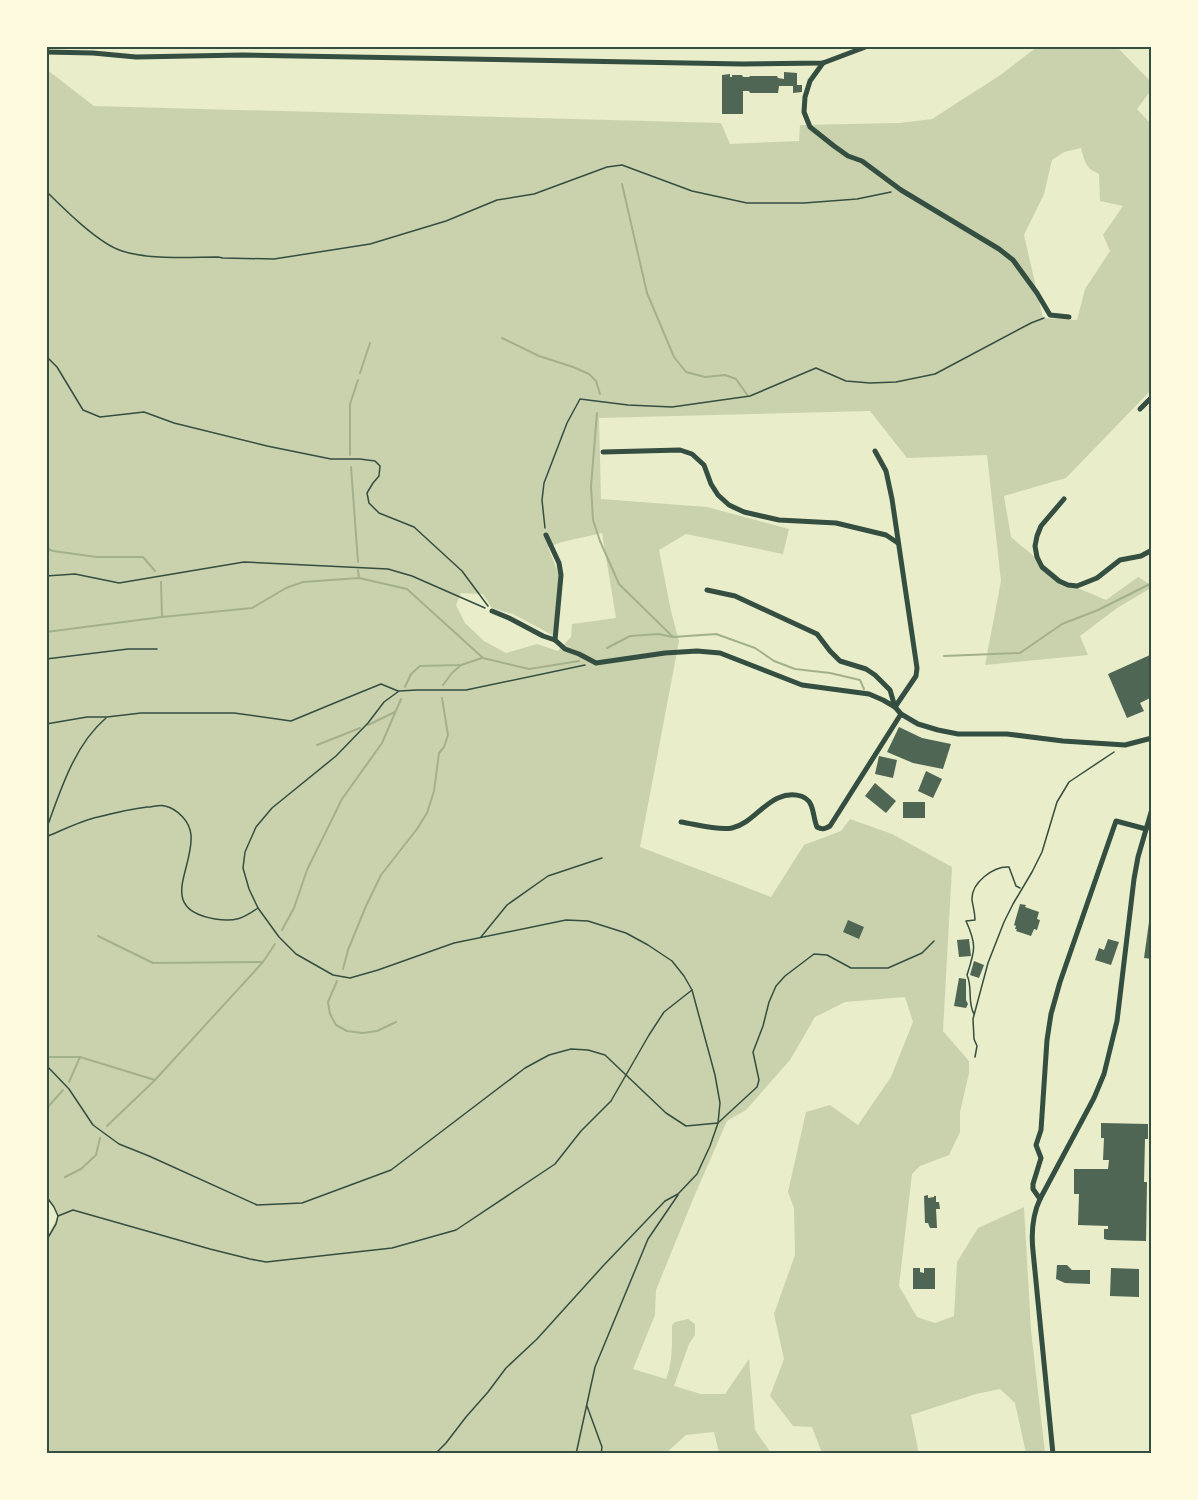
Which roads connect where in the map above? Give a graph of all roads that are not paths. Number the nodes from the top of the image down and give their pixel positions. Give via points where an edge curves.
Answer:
1 (243, 46) edge
2 (868, 46) edge
3 (66, 50) edge
4 (46, 52) edge
5 (243, 55) junction
6 (823, 63) junction
7 (1069, 317) dead end
8 (1152, 397) edge
9 (1140, 409) dead end
10 (603, 452) dead end
11 (875, 452) dead end
12 (1064, 499) dead end
13 (546, 535) road end
14 (898, 543) junction
15 (1152, 550) edge
16 (707, 590) dead end
17 (492, 611) road end
18 (555, 640) junction
19 (895, 707) junction
20 (901, 714) junction
21 (1152, 738) edge
22 (1152, 809) edge
23 (681, 822) dead end
24 (1146, 829) junction
25 (1040, 1199) junction
26 (1053, 1454) edge

1 - 5 street
2 - 6 street
3 - 4 street
3 - 5 street via 136,57
5 - 6 street
6 - 7 street via 810,81 805,97 804,112 810,127 848,156 999,249 1013,260 1050,315
8 - 9 street
10 - 14 street via 680,450 704,465 717,495 744,512 778,520 836,523 886,535
11 - 14 street via 886,471
12 - 15 street via 1041,526 1035,546 1042,567 1059,581 1077,586 1097,579 1120,560
13 - 18 street via 561,575
14 - 19 street via 917,668 916,676
16 - 19 street via 735,596 817,634 840,661 875,675 890,690
17 - 18 street
18 - 19 street via 596,663 665,652 708,651 802,685 868,694
19 - 20 street
20 - 21 street via 918,724 958,734 1007,734 1125,745
20 - 23 street via 826,828 817,827 811,804 799,795 778,798 731,828
22 - 24 street
24 - 25 street via 1134,879 1117,1022 1106,1066 1094,1098
24 - 25 street via 1116,821 1051,1014 1041,1130 1036,1145 1041,1158 1033,1184
25 - 26 street via 1031,1236

